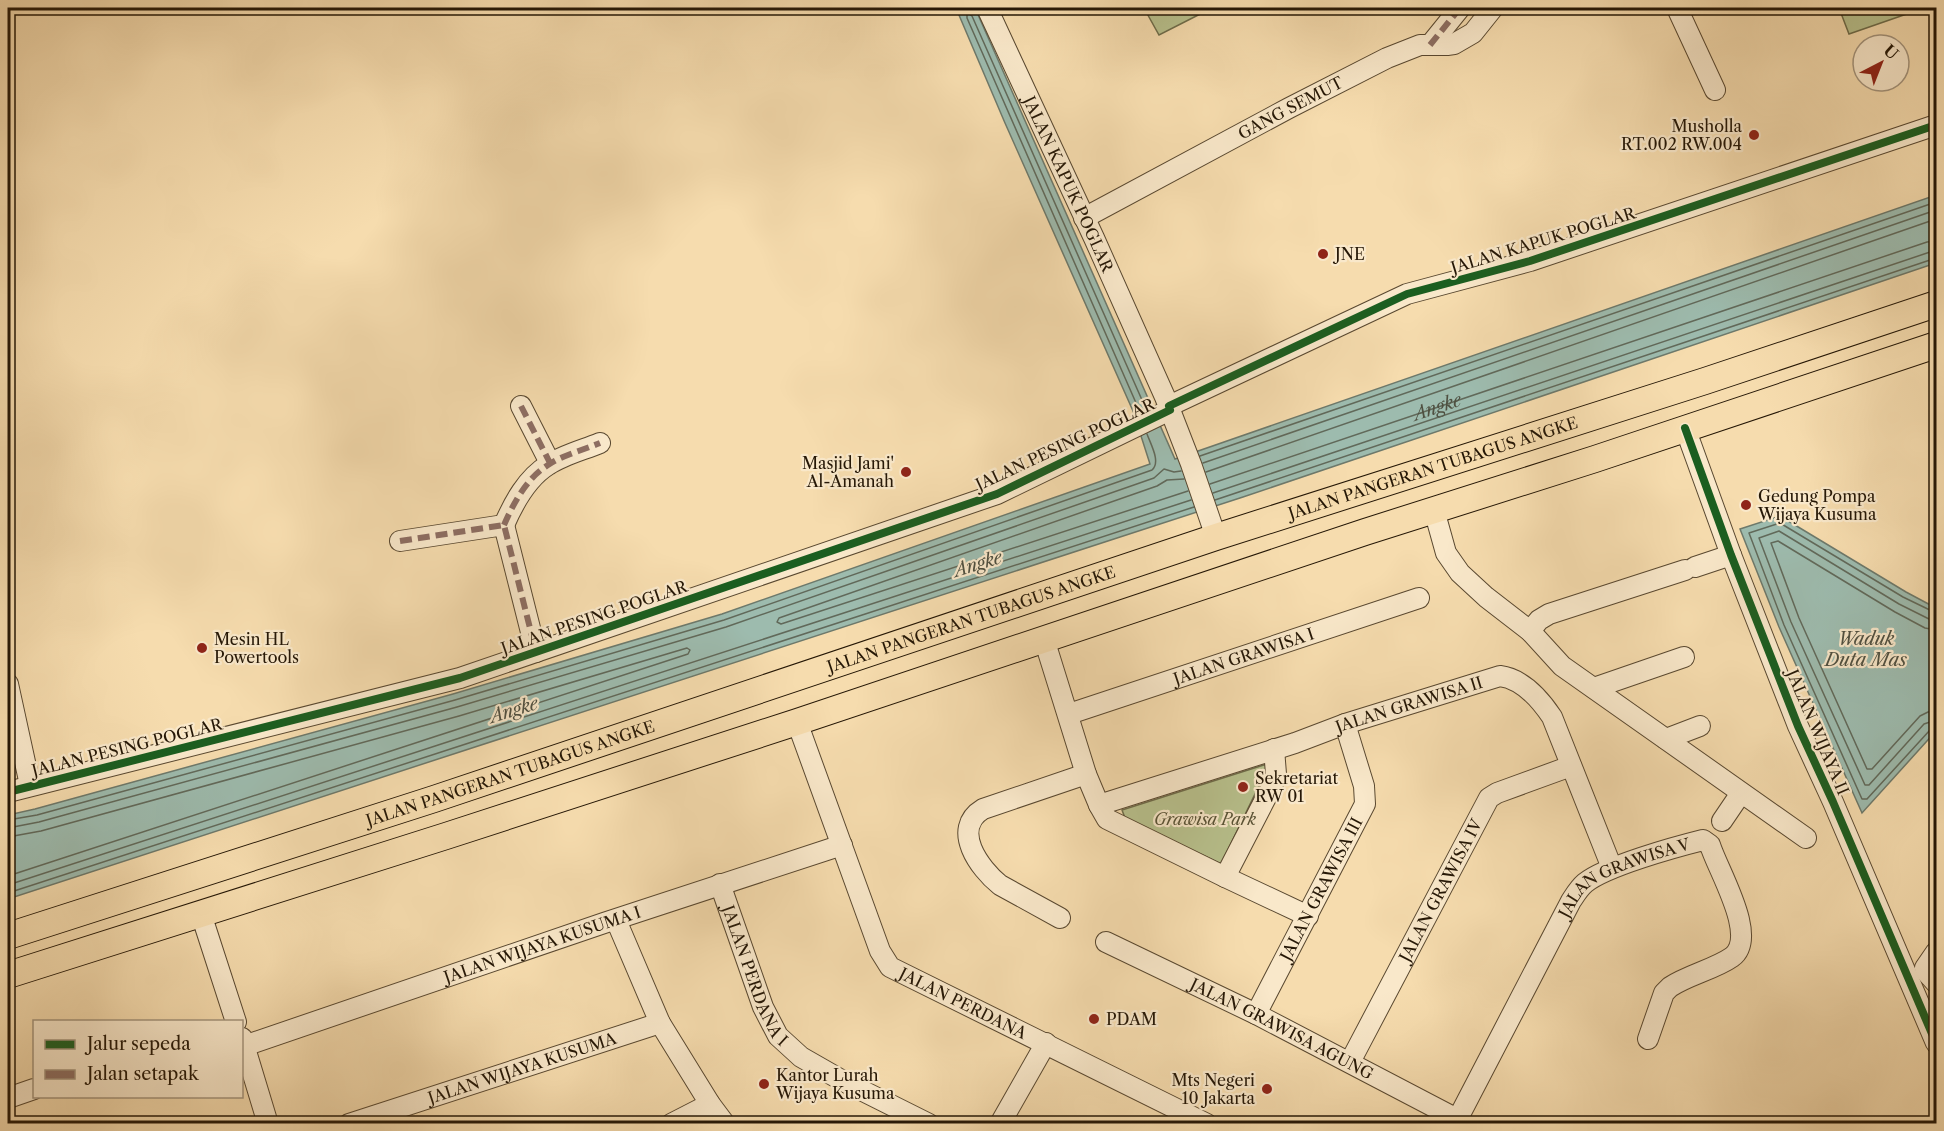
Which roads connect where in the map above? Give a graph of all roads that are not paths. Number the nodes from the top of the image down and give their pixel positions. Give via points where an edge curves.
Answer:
1 (987, 8) edge
2 (1460, 8) edge
3 (1493, 8) edge
4 (1677, 8) edge
5 (1430, 45) junction
6 (1715, 90) dead end
7 (1936, 125) edge
8 (1084, 218) junction
9 (1936, 304) edge
10 (1936, 345) edge
11 (521, 406) dead end
12 (1167, 410) junction
13 (1581, 421) junction
14 (1685, 428) junction
15 (1515, 442) junction
16 (600, 443) dead end
17 (1595, 459) junction
18 (550, 463) junction
19 (1527, 480) junction
20 (1436, 517) junction
21 (504, 525) junction
22 (1214, 531) junction
23 (400, 540) dead end
24 (1731, 555) junction
25 (1419, 598) dead end
26 (1530, 631) junction
27 (1044, 639) junction
28 (536, 652) junction
29 (1684, 657) dead end
30 (8, 684) edge
31 (1594, 688) junction
32 (1069, 714) junction
33 (797, 722) junction
34 (1345, 724) junction
35 (1700, 726) dead end
36 (1666, 739) junction
37 (1274, 749) junction
38 (1571, 766) junction
39 (1086, 774) junction
40 (30, 786) junction
41 (467, 788) junction
42 (8, 792) edge
43 (1741, 793) junction
44 (434, 800) junction
45 (1099, 805) junction
46 (1722, 821) dead end
47 (478, 824) junction
48 (446, 836) junction
49 (1806, 838) dead end
50 (842, 845) junction
51 (1612, 868) junction
52 (1225, 878) junction
53 (720, 884) junction
54 (201, 914) junction
55 (1308, 916) junction
56 (1060, 918) dead end
57 (616, 920) junction
58 (8, 936) edge
59 (1106, 942) dead end
60 (1936, 952) edge
61 (8, 975) edge
62 (1932, 978) edge
63 (1256, 1014) junction
64 (235, 1020) edge
65 (660, 1023) junction
66 (1648, 1039) dead end
67 (243, 1042) edge
68 (1046, 1043) junction
69 (1936, 1043) edge
70 (1350, 1062) junction
71 (33, 1089) edge
72 (8, 1098) edge
73 (710, 1104) junction
74 (1456, 1121) edge
75 (268, 1124) edge
76 (349, 1124) edge
77 (670, 1124) edge
78 (725, 1124) edge
79 (929, 1124) edge
80 (1000, 1124) edge
81 (1207, 1124) edge

1 - 8 street, JALAN KAPUK POGLAR
2 - 5 street
3 - 5 street, GANG SEMUT via 1473,33 1454,44
4 - 6 street
5 - 8 street, GANG SEMUT via 1387,58 1335,84
7 - 12 street, JALAN KAPUK POGLAR via 1530,261 1407,294
8 - 12 street, JALAN KAPUK POGLAR
9 - 13 main road, JALAN PANGERAN TUBAGUS ANGKE
10 - 14 main road
11 - 18 street
12 - 22 street
12 - 28 street, JALAN PESING POGLAR via 997,494
13 - 15 main road, JALAN PANGERAN TUBAGUS ANGKE
13 - 17 main road via 1577,442
14 - 17 main road
14 - 24 street, JALAN WIJAYA II
15 - 19 main road via 1524,447 1531,459
15 - 22 main road, JALAN PANGERAN TUBAGUS ANGKE
16 - 18 street
17 - 19 main road
18 - 21 street via 515,500
19 - 20 main road
20 - 26 street via 1446,553 1460,573
20 - 27 main road
21 - 23 street
21 - 28 street
22 - 41 main road, JALAN PANGERAN TUBAGUS ANGKE
24 - 26 street via 1548,614
24 - 69 street, JALAN WIJAYA II via 1798,726
25 - 32 street, JALAN GRAWISA I
26 - 31 street via 1562,666
27 - 32 street
27 - 33 main road
28 - 40 street, JALAN PESING POGLAR via 460,678
29 - 31 street
30 - 40 street
31 - 36 street
32 - 39 street
33 - 47 main road
33 - 50 street, JALAN PERDANA
34 - 37 street, JALAN GRAWISA II
34 - 38 street, JALAN GRAWISA II via 1506,677 1521,684 1547,709
34 - 55 street, JALAN GRAWISA III via 1364,786 1365,804
35 - 36 street
36 - 43 street
37 - 45 street, JALAN GRAWISA II
37 - 52 street via 1273,784
38 - 51 street, JALAN GRAWISA II
38 - 70 street, JALAN GRAWISA IV via 1497,793 1485,803
39 - 45 street
39 - 56 street via 983,809 974,816 968,832 973,852 993,880
40 - 42 street, JALAN PESING POGLAR
41 - 44 main road, JALAN PANGERAN TUBAGUS ANGKE
41 - 47 main road via 462,809
43 - 46 street
43 - 49 street
44 - 48 main road via 449,815
44 - 58 main road, JALAN PANGERAN TUBAGUS ANGKE
45 - 52 street via 1111,822
47 - 48 main road
48 - 54 main road
50 - 53 street, JALAN WIJAYA KUSUMA I
50 - 68 street, JALAN PERDANA via 880,951 890,967
51 - 66 street, JALAN GRAWISA V via 1706,842 1741,923 1741,947 1732,956 1676,983 1664,993
51 - 74 street, JALAN GRAWISA V via 1587,881 1571,901
52 - 55 street
53 - 57 street, JALAN WIJAYA KUSUMA I
53 - 79 street, JALAN PERDANA I via 763,1007 778,1035 801,1058
54 - 61 main road
54 - 64 street
55 - 63 street, JALAN GRAWISA III
57 - 65 street
57 - 67 street, JALAN WIJAYA KUSUMA I
59 - 63 street, JALAN GRAWISA AGUNG
60 - 62 street via 1927,964
63 - 70 street, JALAN GRAWISA AGUNG
65 - 73 street
65 - 76 street, JALAN WIJAYA KUSUMA
67 - 75 street
68 - 80 street
68 - 81 street, JALAN PERDANA
70 - 74 street, JALAN GRAWISA AGUNG
71 - 72 street
73 - 77 street
73 - 78 street

